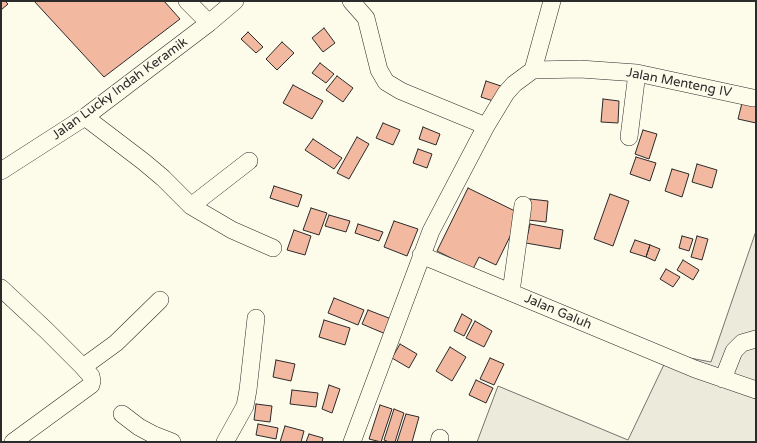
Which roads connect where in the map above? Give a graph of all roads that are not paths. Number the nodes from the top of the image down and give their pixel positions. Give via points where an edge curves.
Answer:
1 (187, 1) edge
2 (235, 1) edge
3 (352, 1) edge
4 (552, 1) edge
5 (209, 23) junction
6 (533, 70) junction
7 (637, 73) junction
8 (753, 98) dead end
9 (85, 117) junction
10 (486, 126) junction
11 (629, 137) dead end
12 (249, 161) dead end
13 (1, 171) edge
14 (523, 205) dead end
15 (190, 206) junction
16 (273, 248) dead end
17 (421, 255) junction
18 (1, 288) edge
19 (510, 292) junction
20 (160, 300) dead end
21 (256, 318) dead end
22 (756, 339) edge
23 (83, 367) junction
24 (724, 379) junction
25 (756, 390) edge
26 (122, 414) dead end
27 (13, 442) edge
28 (172, 442) edge
29 (225, 442) edge
30 (352, 442) edge

1 - 5 street
2 - 5 street, Jalan Lucky Indah Keramik
3 - 10 street via 366,18 379,70 386,82 401,91
4 - 6 street
5 - 9 street, Jalan Lucky Indah Keramik
6 - 7 street, Jalan Menteng IV via 580,69
6 - 10 street via 506,93
7 - 8 street, Jalan Menteng IV
7 - 11 street
9 - 13 street, Jalan Lucky Indah Keramik
9 - 15 street via 163,178
10 - 17 street
12 - 15 street
14 - 19 street
15 - 16 street via 232,230
17 - 19 street, Jalan Galuh
17 - 30 street
18 - 23 street
19 - 24 street, Jalan Galuh via 695,370
20 - 23 street via 116,343
21 - 29 street via 245,406
22 - 24 street via 742,343 734,351
23 - 27 street via 91,376 91,385
24 - 25 street, Jalan Galuh
26 - 28 street via 154,436

